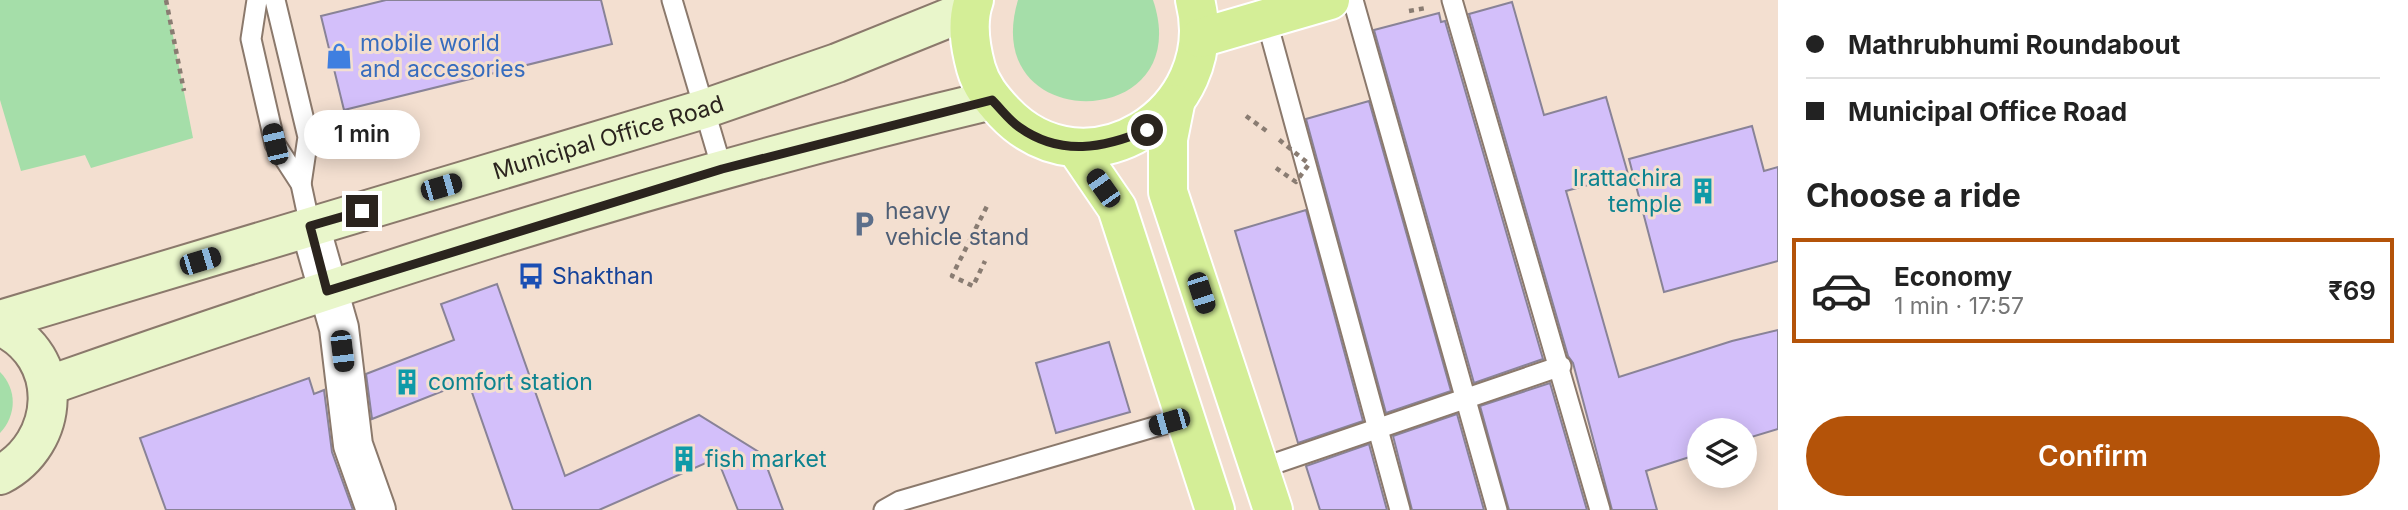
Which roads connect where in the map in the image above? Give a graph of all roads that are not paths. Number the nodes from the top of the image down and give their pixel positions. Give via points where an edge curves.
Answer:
1 (257, 0) edge
2 (275, 0) edge
3 (672, 0) edge
4 (1195, 0) edge
5 (1330, 0) edge
6 (1353, 0) edge
7 (1452, 0) edge
8 (973, 5) edge
9 (1266, 18) junction
10 (1200, 38) junction
11 (992, 100) junction
12 (1175, 104) junction
13 (704, 109) junction
14 (1076, 148) junction
15 (722, 169) junction
16 (301, 184) junction
17 (310, 226) junction
18 (327, 291) junction
19 (0, 320) edge
20 (0, 326) edge
21 (1561, 366) junction
22 (47, 386) junction
23 (1463, 399) junction
24 (1185, 418) junction
25 (1376, 429) junction
26 (1259, 469) junction
27 (0, 475) edge
28 (376, 510) edge
29 (884, 510) edge
30 (1214, 510) edge
31 (1273, 510) edge
32 (1400, 510) edge
33 (1497, 510) edge
34 (1600, 510) edge

1 - 16 lane via 251,39 275,144
2 - 16 lane via 308,137
3 - 13 lane
4 - 10 main road
5 - 9 main road
6 - 23 lane
7 - 21 lane
8 - 11 main road via 970,46 979,80
8 - 13 main road, Municipal Office Road via 837,63
9 - 10 main road
9 - 25 lane
10 - 12 main road via 1193,73
11 - 14 main road via 1018,127
11 - 15 main road
12 - 14 main road via 1147,130 1113,144
12 - 26 main road via 1168,139 1168,192
13 - 15 lane
13 - 17 main road, Municipal Office Road
14 - 24 main road via 1117,208
15 - 18 main road
16 - 17 lane
17 - 18 street
17 - 19 main road, Municipal Office Road
18 - 22 main road
18 - 28 street via 339,328 353,444
20 - 22 main road via 29,346
21 - 23 lane
21 - 34 lane
22 - 27 main road via 46,423 34,447 16,467
23 - 25 lane
23 - 33 lane
24 - 29 lane via 900,501
24 - 30 main road
25 - 26 lane
25 - 32 lane
26 - 31 main road

